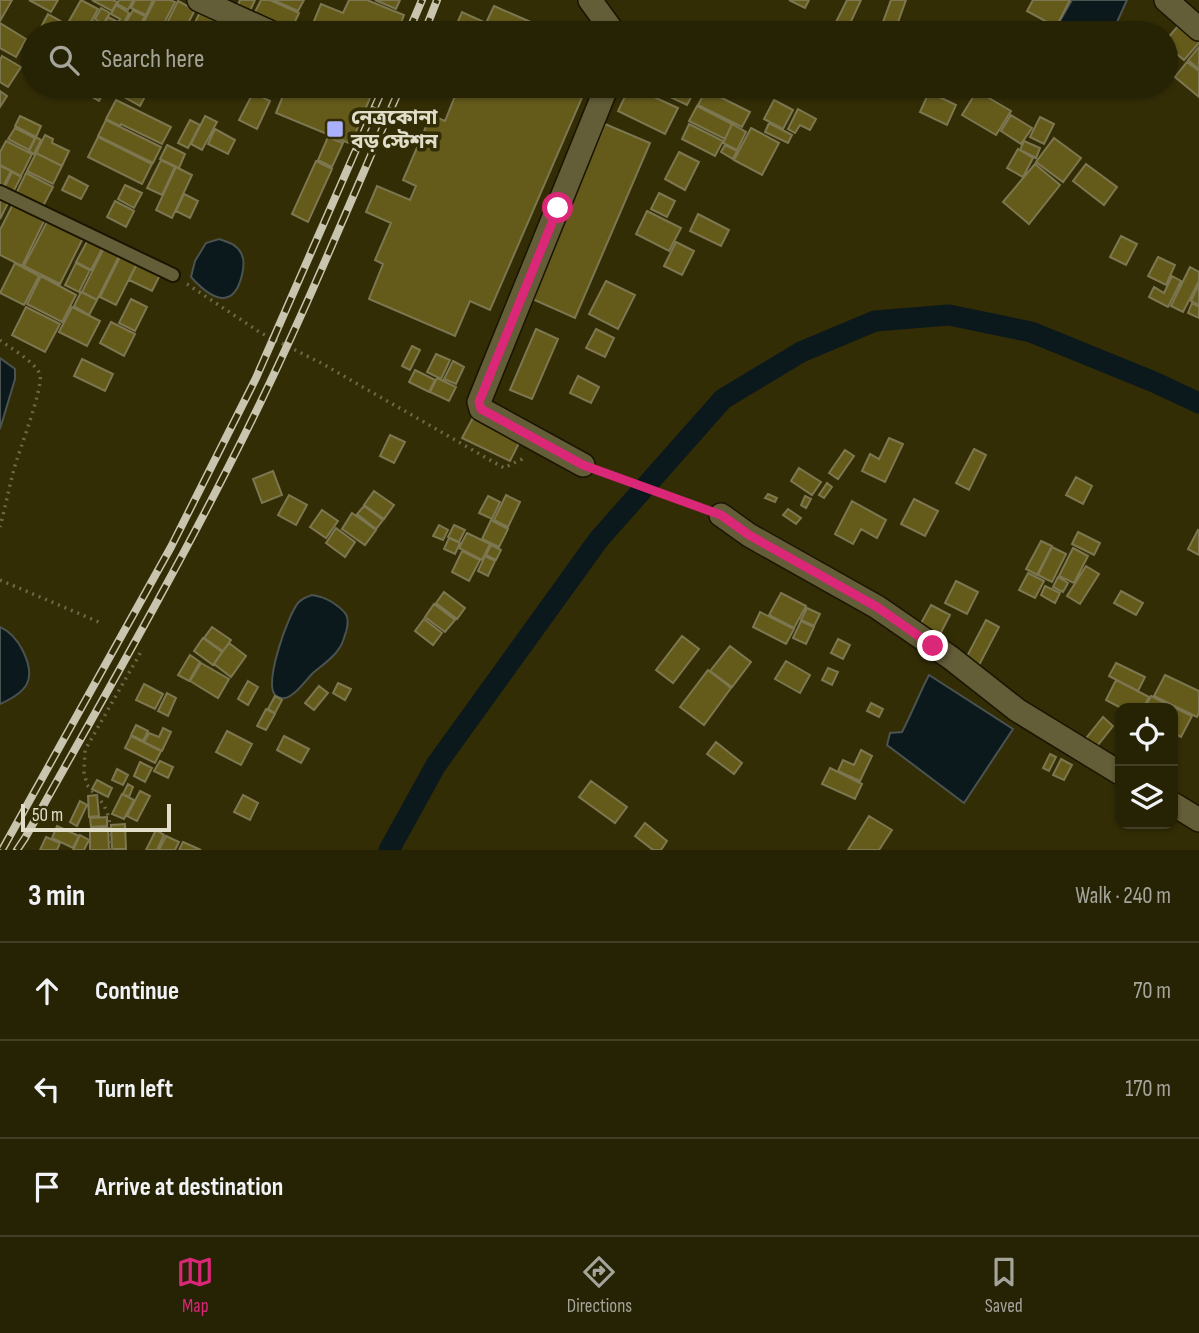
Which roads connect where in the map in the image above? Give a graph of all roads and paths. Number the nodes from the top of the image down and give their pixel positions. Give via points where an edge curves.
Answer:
1 (199, 0) edge
2 (590, 0) edge
3 (1166, 0) edge
4 (245, 21) edge
5 (605, 21) edge
6 (1199, 29) edge
7 (602, 98) edge
8 (0, 192) edge
9 (173, 275) joint
10 (0, 340) edge
11 (533, 437) junction
12 (583, 465) joint
13 (721, 515) joint
14 (0, 527) edge
15 (0, 580) edge
16 (101, 623) dead end
17 (142, 650) dead end
18 (1115, 770) edge
19 (1178, 807) edge
20 (1199, 820) edge
21 (111, 850) edge

1 - 4 street
2 - 5 street
3 - 6 street
7 - 11 street via 479,402 481,409
8 - 9 lane
9 - 11 path via 261,332 504,468 522,459
10 - 14 path via 40,372
11 - 12 street
12 - 13 path
13 - 18 street via 877,607 1017,710
15 - 16 path
17 - 21 path via 85,750 87,785 109,818
19 - 20 street

